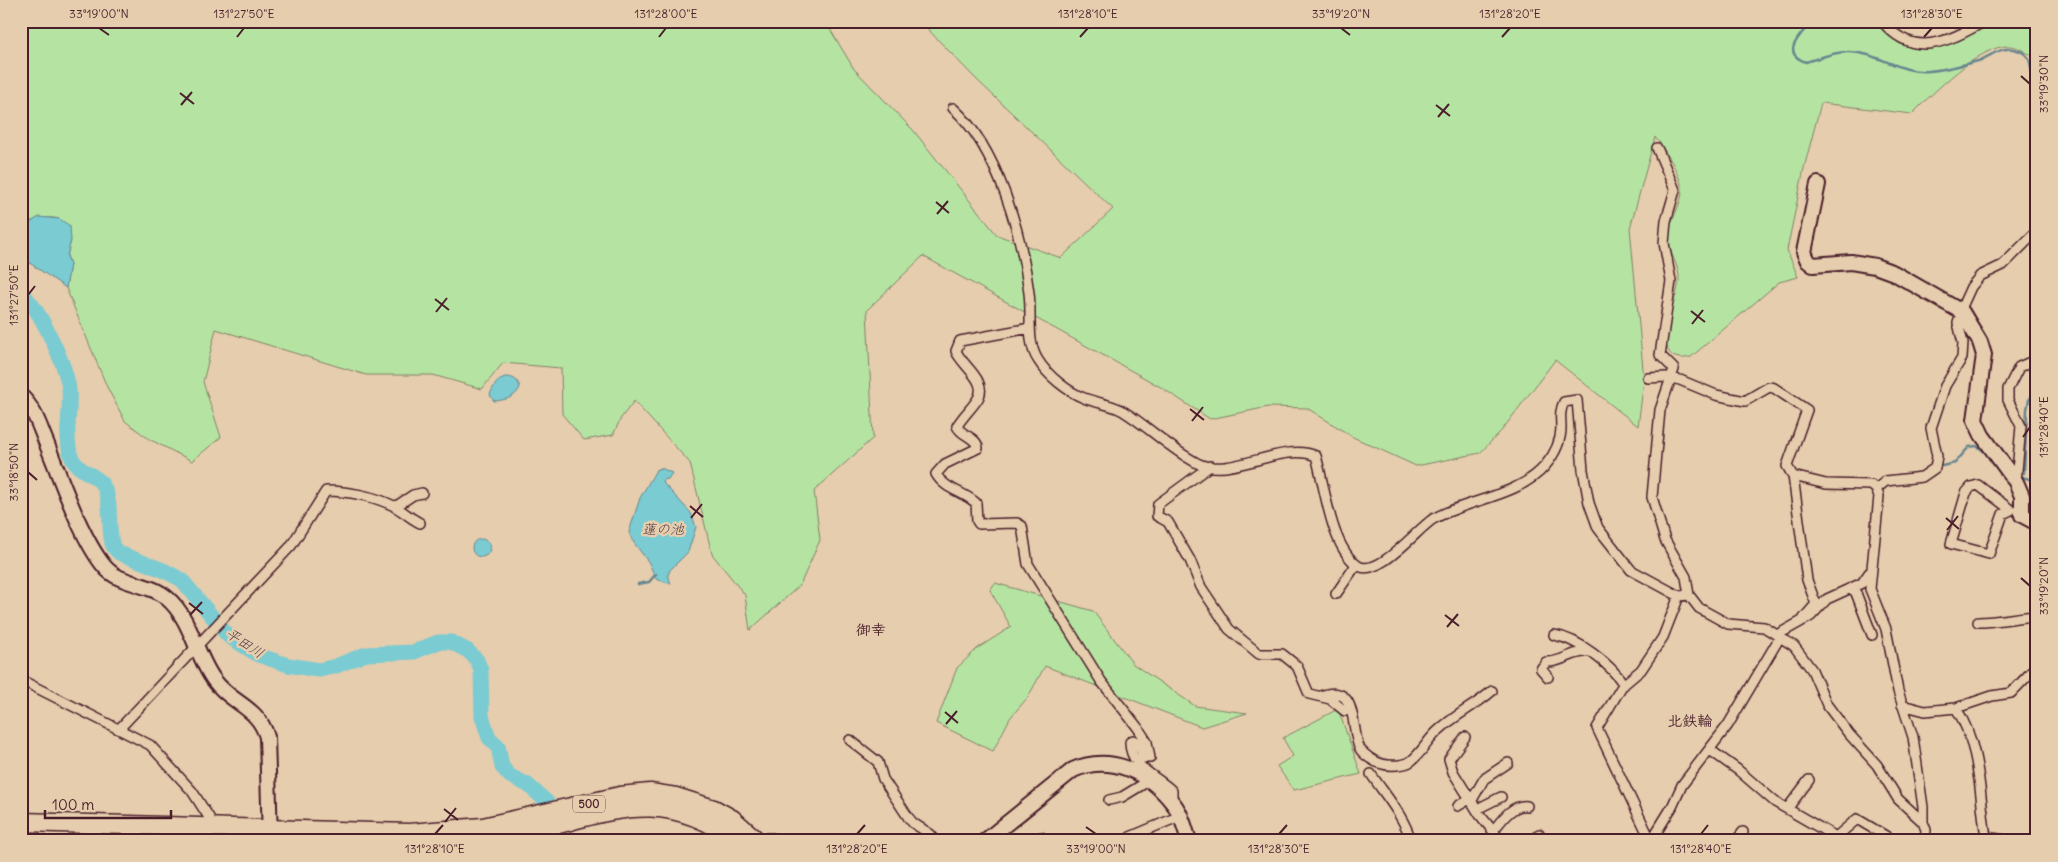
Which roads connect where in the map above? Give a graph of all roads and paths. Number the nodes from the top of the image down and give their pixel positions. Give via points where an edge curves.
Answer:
1 (1882, 21) edge
2 (1985, 21) edge
3 (953, 108) dead end
4 (1657, 148) dead end
5 (1818, 184) dead end
6 (2037, 231) edge
7 (1961, 311) junction
8 (1030, 328) junction
9 (2037, 359) edge
10 (1648, 378) dead end
11 (1671, 378) junction
12 (21, 396) edge
13 (1210, 466) junction
14 (1793, 476) junction
15 (2016, 482) junction
16 (1876, 489) junction
17 (422, 493) dead end
18 (394, 507) junction
19 (2017, 512) junction
20 (420, 523) dead end
21 (2037, 523) edge
22 (1356, 565) junction
23 (1871, 570) junction
24 (1852, 588) junction
25 (1336, 594) dead end
26 (1689, 595) junction
27 (1679, 596) junction
28 (2037, 616) edge
29 (1804, 618) junction
30 (1978, 622) dead end
31 (1554, 635) dead end
32 (1872, 635) dead end
33 (1779, 636) junction
34 (196, 645) junction
35 (1588, 652) junction
36 (2037, 666) edge
37 (1548, 677) dead end
38 (21, 680) edge
39 (1624, 685) junction
40 (1492, 691) dead end
41 (1320, 696) junction
42 (1902, 705) junction
43 (1956, 708) junction
44 (1345, 711) dead end
45 (120, 728) junction
46 (1465, 737) dead end
47 (850, 740) dead end
48 (1710, 750) junction
49 (1508, 763) dead end
50 (1371, 774) dead end
51 (1150, 780) junction
52 (1809, 780) dead end
53 (1501, 797) dead end
54 (1471, 799) junction
55 (1109, 800) dead end
56 (1172, 802) junction
57 (1458, 806) dead end
58 (1527, 806) dead end
59 (714, 809) junction
60 (1477, 809) junction
61 (1787, 809) junction
62 (1180, 816) junction
63 (21, 822) edge
64 (1923, 822) junction
65 (212, 827) junction
66 (1493, 831) junction
67 (1744, 832) dead end
68 (21, 833) edge
69 (269, 834) junction
70 (1539, 834) dead end
71 (1837, 839) edge
72 (1984, 839) edge
73 (250, 840) edge
74 (772, 840) edge
75 (1187, 840) edge
76 (337, 841) edge
77 (449, 841) edge
78 (738, 841) edge
79 (757, 841) edge
80 (761, 841) edge
81 (936, 841) edge
82 (984, 841) edge
83 (1132, 841) edge
84 (1410, 841) edge
85 (1501, 841) edge
86 (1522, 841) edge
87 (1651, 841) edge
88 (1736, 841) edge
89 (1894, 841) edge
90 (1926, 841) edge
91 (2011, 841) edge

1 - 2 street via 1902,40 1923,45 1956,36
3 - 8 street via 964,117 992,164 1018,232 1028,289
4 - 11 street via 1675,190 1666,221 1664,243 1671,281 1660,355 1674,369
5 - 7 street via 1804,252 1813,266 1851,262 1875,266
6 - 7 street via 2003,264 1980,276 1971,287
7 - 15 street via 1984,355 1976,424
7 - 16 street via 1958,323 1962,358 1945,386 1931,428 1937,456 1935,468 1922,476 1886,481
8 - 13 street via 1037,360 1071,393 1122,410 1183,455 1200,465
8 - 56 street via 960,340 956,351 981,391 958,426 960,431 976,441 978,448 945,464 936,474 939,480 976,503 979,524 1017,523 1022,526 1028,564 1102,681 1147,742 1150,758 1144,758 1133,740 1130,753 1135,762 1172,791
9 - 15 street via 2018,368 2008,389 2008,400 2021,426
10 - 11 street
11 - 14 street via 1716,395 1744,401 1769,387 1774,388 1805,409 1806,416 1787,464
11 - 26 street via 1660,410 1652,498 1665,540 1686,577
12 - 34 street via 30,404 39,422 87,539 100,561 120,578 155,589 167,597
13 - 22 street via 1232,466 1293,452 1316,456 1340,544
13 - 41 street via 1158,504 1157,516 1168,522 1201,587 1229,629 1259,654 1282,654 1297,666 1309,694
14 - 16 street via 1826,484 1871,485
14 - 29 street via 1807,580 1816,604
15 - 19 street via 2022,496
16 - 23 street via 1879,496
17 - 18 street
18 - 20 street
18 - 34 street via 355,494 326,491 291,546
19 - 19 street via 1978,485 1971,487 1966,493 1950,544 1989,554 2003,514
19 - 21 street
22 - 25 street
22 - 27 street via 1375,567 1434,519 1515,486 1545,467 1556,450 1561,430 1560,410 1564,402 1577,400 1583,470 1598,528 1631,570
23 - 24 street via 1862,584
23 - 42 street via 1870,589 1888,636
24 - 29 street via 1827,599 1811,616
24 - 32 street
26 - 27 street
26 - 33 street via 1699,608 1728,624 1764,627
27 - 39 street via 1663,637 1641,670
28 - 30 street
29 - 33 street
31 - 35 street via 1572,639
33 - 48 street
33 - 64 street via 1794,646 1806,662 1827,705 1877,765 1898,799
34 - 45 street
34 - 69 street via 219,687 248,707 263,726
35 - 37 street via 1579,652 1556,663 1546,662 1541,669
35 - 39 street via 1609,665
36 - 43 street via 2011,694 1992,696
38 - 45 street
39 - 87 street via 1597,728
40 - 41 street via 1440,729 1410,763 1394,765 1381,764 1360,750 1352,707 1346,699 1333,694
41 - 44 street via 1330,699
42 - 43 street via 1925,711
42 - 64 street via 1914,737
43 - 72 street via 1966,727 1979,771
45 - 65 street via 150,745 163,757 192,791
46 - 54 street via 1449,759 1453,772
47 - 81 street via 878,762 883,779 913,824
48 - 61 street
48 - 87 street via 1682,786
49 - 54 street via 1484,779
50 - 84 street via 1408,830
51 - 55 street via 1122,797
51 - 56 street
51 - 82 street via 1111,763 1087,764 1073,770
52 - 61 street
53 - 60 street
54 - 57 street
54 - 60 street
56 - 62 street
58 - 66 street via 1508,814
59 - 69 highway, 500 via 676,797 635,794 483,827 408,833
59 - 74 street via 736,817
59 - 79 highway, 500
60 - 66 street
61 - 71 street
62 - 75 street
62 - 83 street via 1130,837
63 - 65 highway, 500
64 - 90 street
65 - 69 highway, 500
66 - 85 street
67 - 88 street
68 - 73 highway, 500
69 - 73 highway, 500
69 - 76 highway, 500
70 - 86 street via 1533,840
71 - 89 street via 1857,819
72 - 91 street
74 - 80 street
77 - 78 highway, 500 via 513,834 644,806 684,812 710,823

